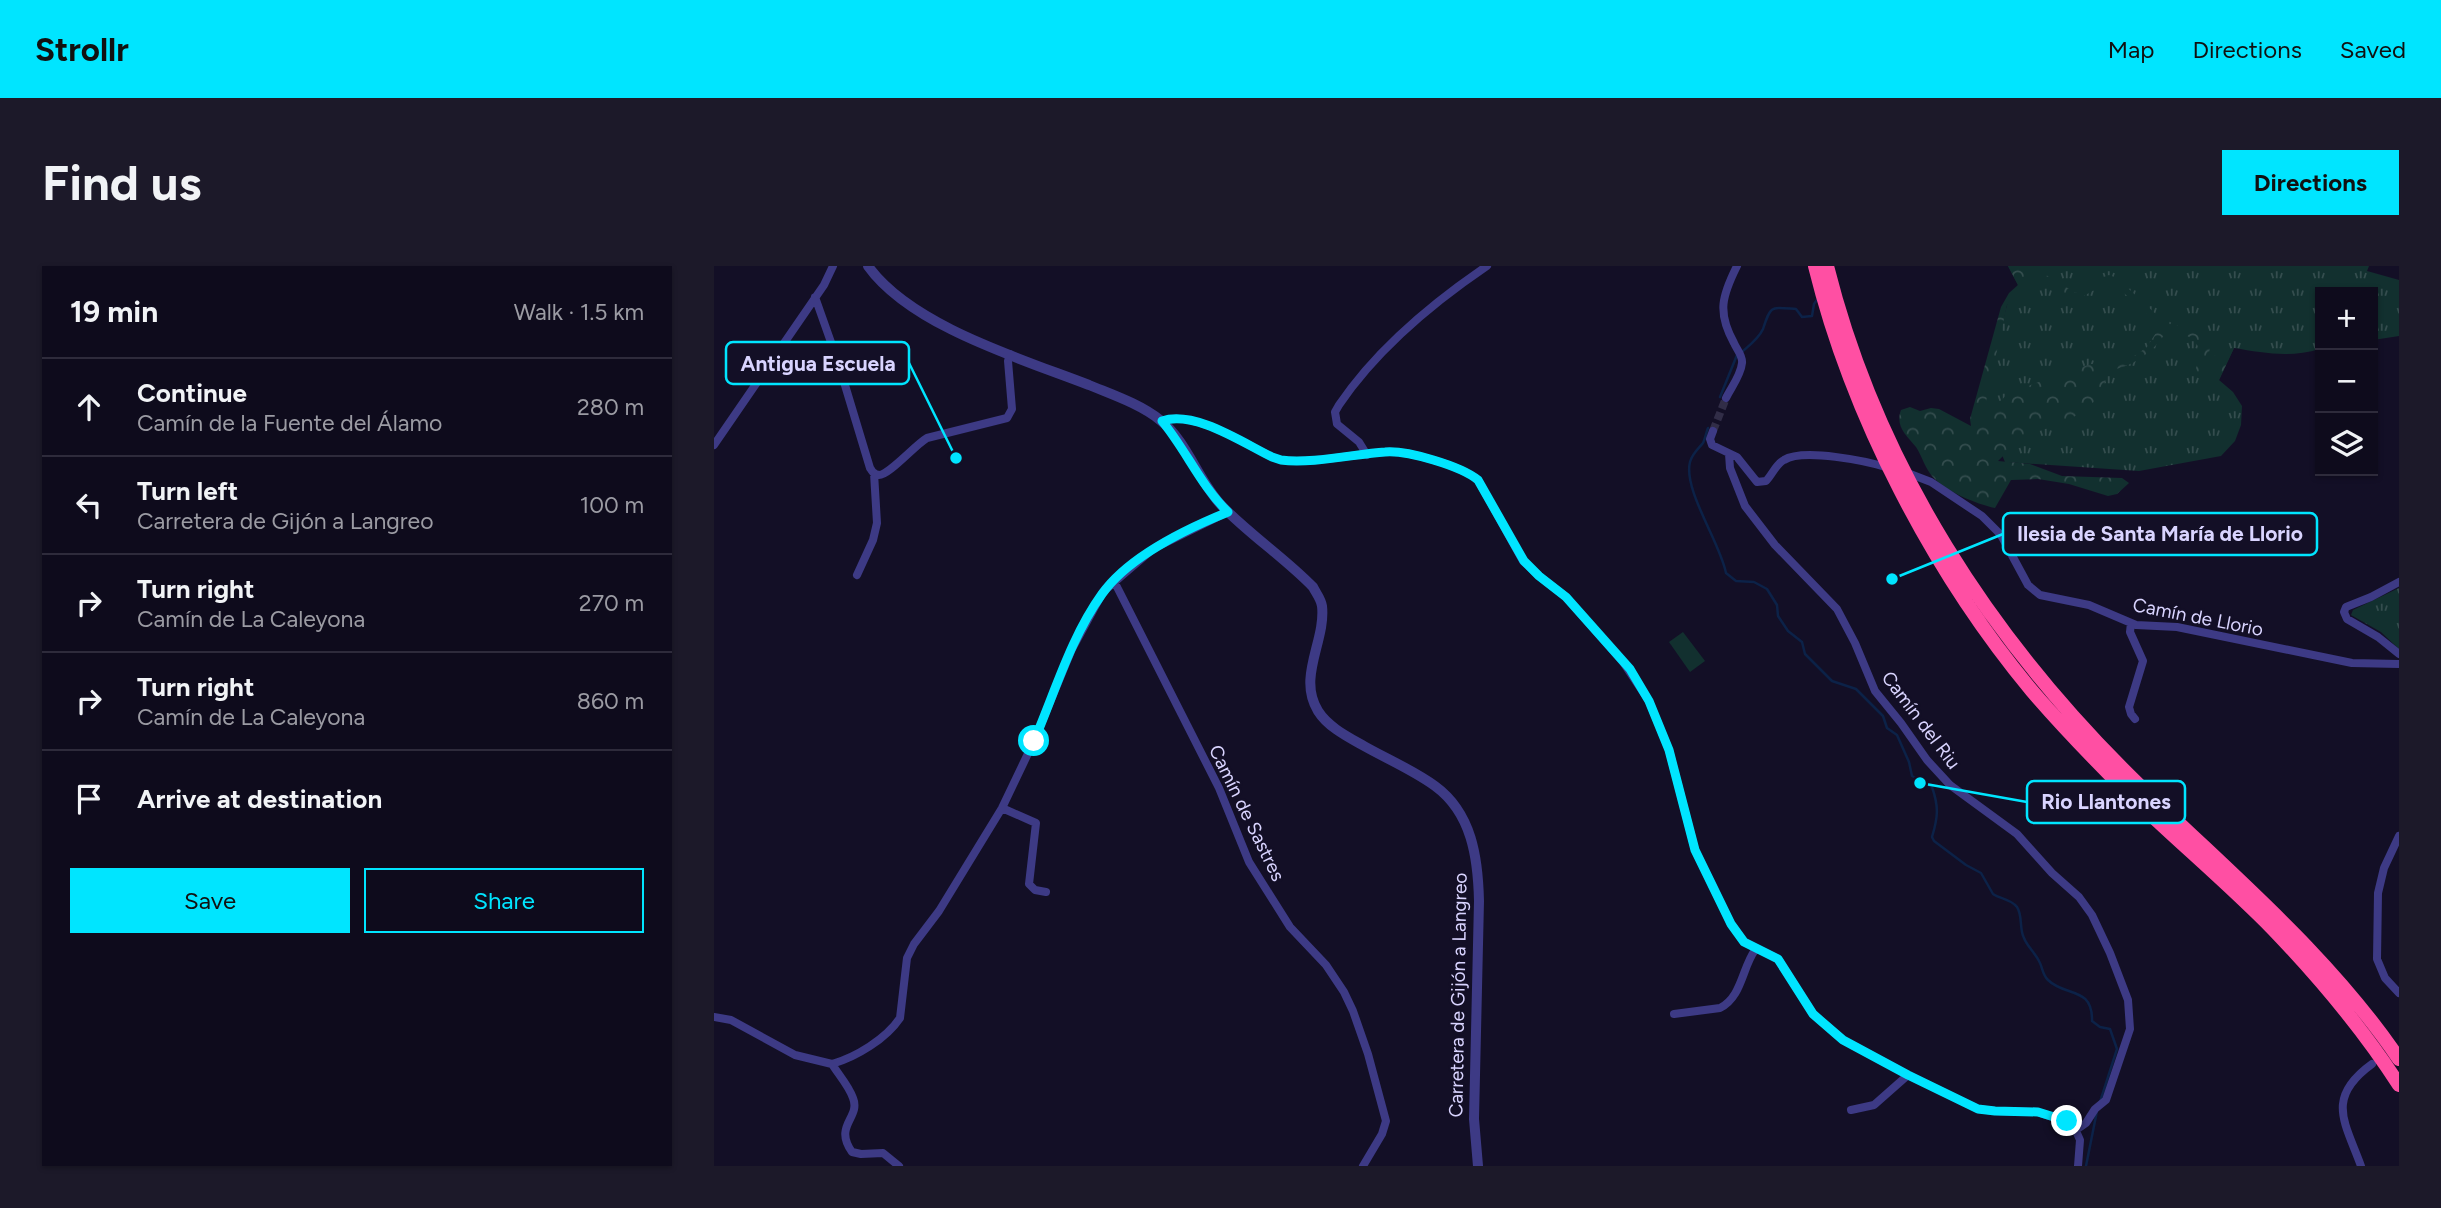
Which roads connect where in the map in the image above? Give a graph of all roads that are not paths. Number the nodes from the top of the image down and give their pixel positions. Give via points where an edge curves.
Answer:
1 (833, 266) edge
2 (868, 266) edge
3 (1487, 266) edge
4 (1737, 266) edge
5 (1815, 266) edge
6 (1827, 266) edge
7 (815, 297) junction
8 (1010, 354) junction
9 (1726, 398) tunnel mouth
10 (1162, 421) junction
11 (1713, 431) dead end
12 (714, 445) edge
13 (1729, 454) junction
14 (1367, 455) junction
15 (874, 473) junction
16 (1228, 512) junction
17 (857, 575) dead end
18 (1114, 581) junction
19 (2399, 582) edge
20 (2131, 623) junction
21 (2399, 654) edge
22 (2399, 664) edge
23 (2135, 719) dead end
24 (1002, 808) junction
25 (2399, 836) edge
26 (1046, 892) dead end
27 (1755, 950) junction
28 (2399, 993) edge
29 (1674, 1014) dead end
30 (714, 1017) edge
31 (2399, 1059) edge
32 (832, 1064) junction
33 (2372, 1064) dead end
34 (1908, 1075) junction
35 (2399, 1085) edge
36 (1851, 1110) dead end
37 (2076, 1130) junction
38 (899, 1166) edge
39 (1363, 1166) edge
40 (1478, 1166) edge
41 (2078, 1166) edge
42 (2361, 1166) edge

1 - 7 street
2 - 8 street, Carretera de Gijón a Langreo via 904,301 967,337
3 - 14 street via 1381,352 1339,405 1337,424
4 - 9 street via 1722,308 1742,365
5 - 35 highway via 1862,411 1903,495 1951,579 2007,659 2078,742 2272,928 2333,995
6 - 31 highway via 1847,339 1883,432 1918,501 2017,651 2137,783 2281,919 2344,987
7 - 12 street
7 - 15 street
8 - 10 street, Carretera de Gijón a Langreo via 1130,403
8 - 15 street via 1012,409 1007,418 927,438 887,472
10 - 14 street via 1213,426 1281,460
10 - 16 street, Carretera de Gijón a Langreo
11 - 13 street, Camín de Llorio via 1712,445
13 - 20 street, Camín de Llorio via 1757,482 1766,481 1782,461 1804,455 1914,474 1958,498 2001,535 2035,593 2089,605
13 - 37 street, Camín del Riu via 1745,506 1837,610 1875,691 1927,760 1950,785 2017,834 2092,915 2128,1000 2130,1030 2099,1106
14 - 27 street via 1400,453 1470,473 1524,561 1566,597 1630,669 1656,714 1708,880 1738,935
15 - 17 street via 877,523
16 - 18 street via 1153,548
16 - 40 street, Carretera de Gijón a Langreo via 1299,572 1322,603 1310,674 1321,715 1343,734 1434,785 1466,822 1479,870 1474,1119
18 - 24 street via 1072,649
18 - 39 street, Camín de Sastres via 1219,789 1249,862 1290,927 1332,974 1353,1011 1386,1121
19 - 21 street via 2344,612 2347,619
20 - 22 street, Camín de Llorio via 2177,627 2352,663
20 - 23 street via 2130,632 2143,661 2129,707
24 - 26 street via 1035,823 1029,884
24 - 32 street via 907,958 902,1009 895,1025 874,1043
25 - 28 street via 2378,893 2377,959 2385,978
27 - 29 street via 1741,984 1725,1006
27 - 34 street via 1778,959 1813,1014 1830,1030
30 - 32 street via 731,1020 795,1055
32 - 38 street via 854,1099 855,1109 846,1126 847,1145 852,1152 883,1153
33 - 42 street via 2348,1086 2343,1103 2345,1128
34 - 36 street via 1874,1105
34 - 37 street via 1978,1109 2046,1114 2067,1121
37 - 41 street

